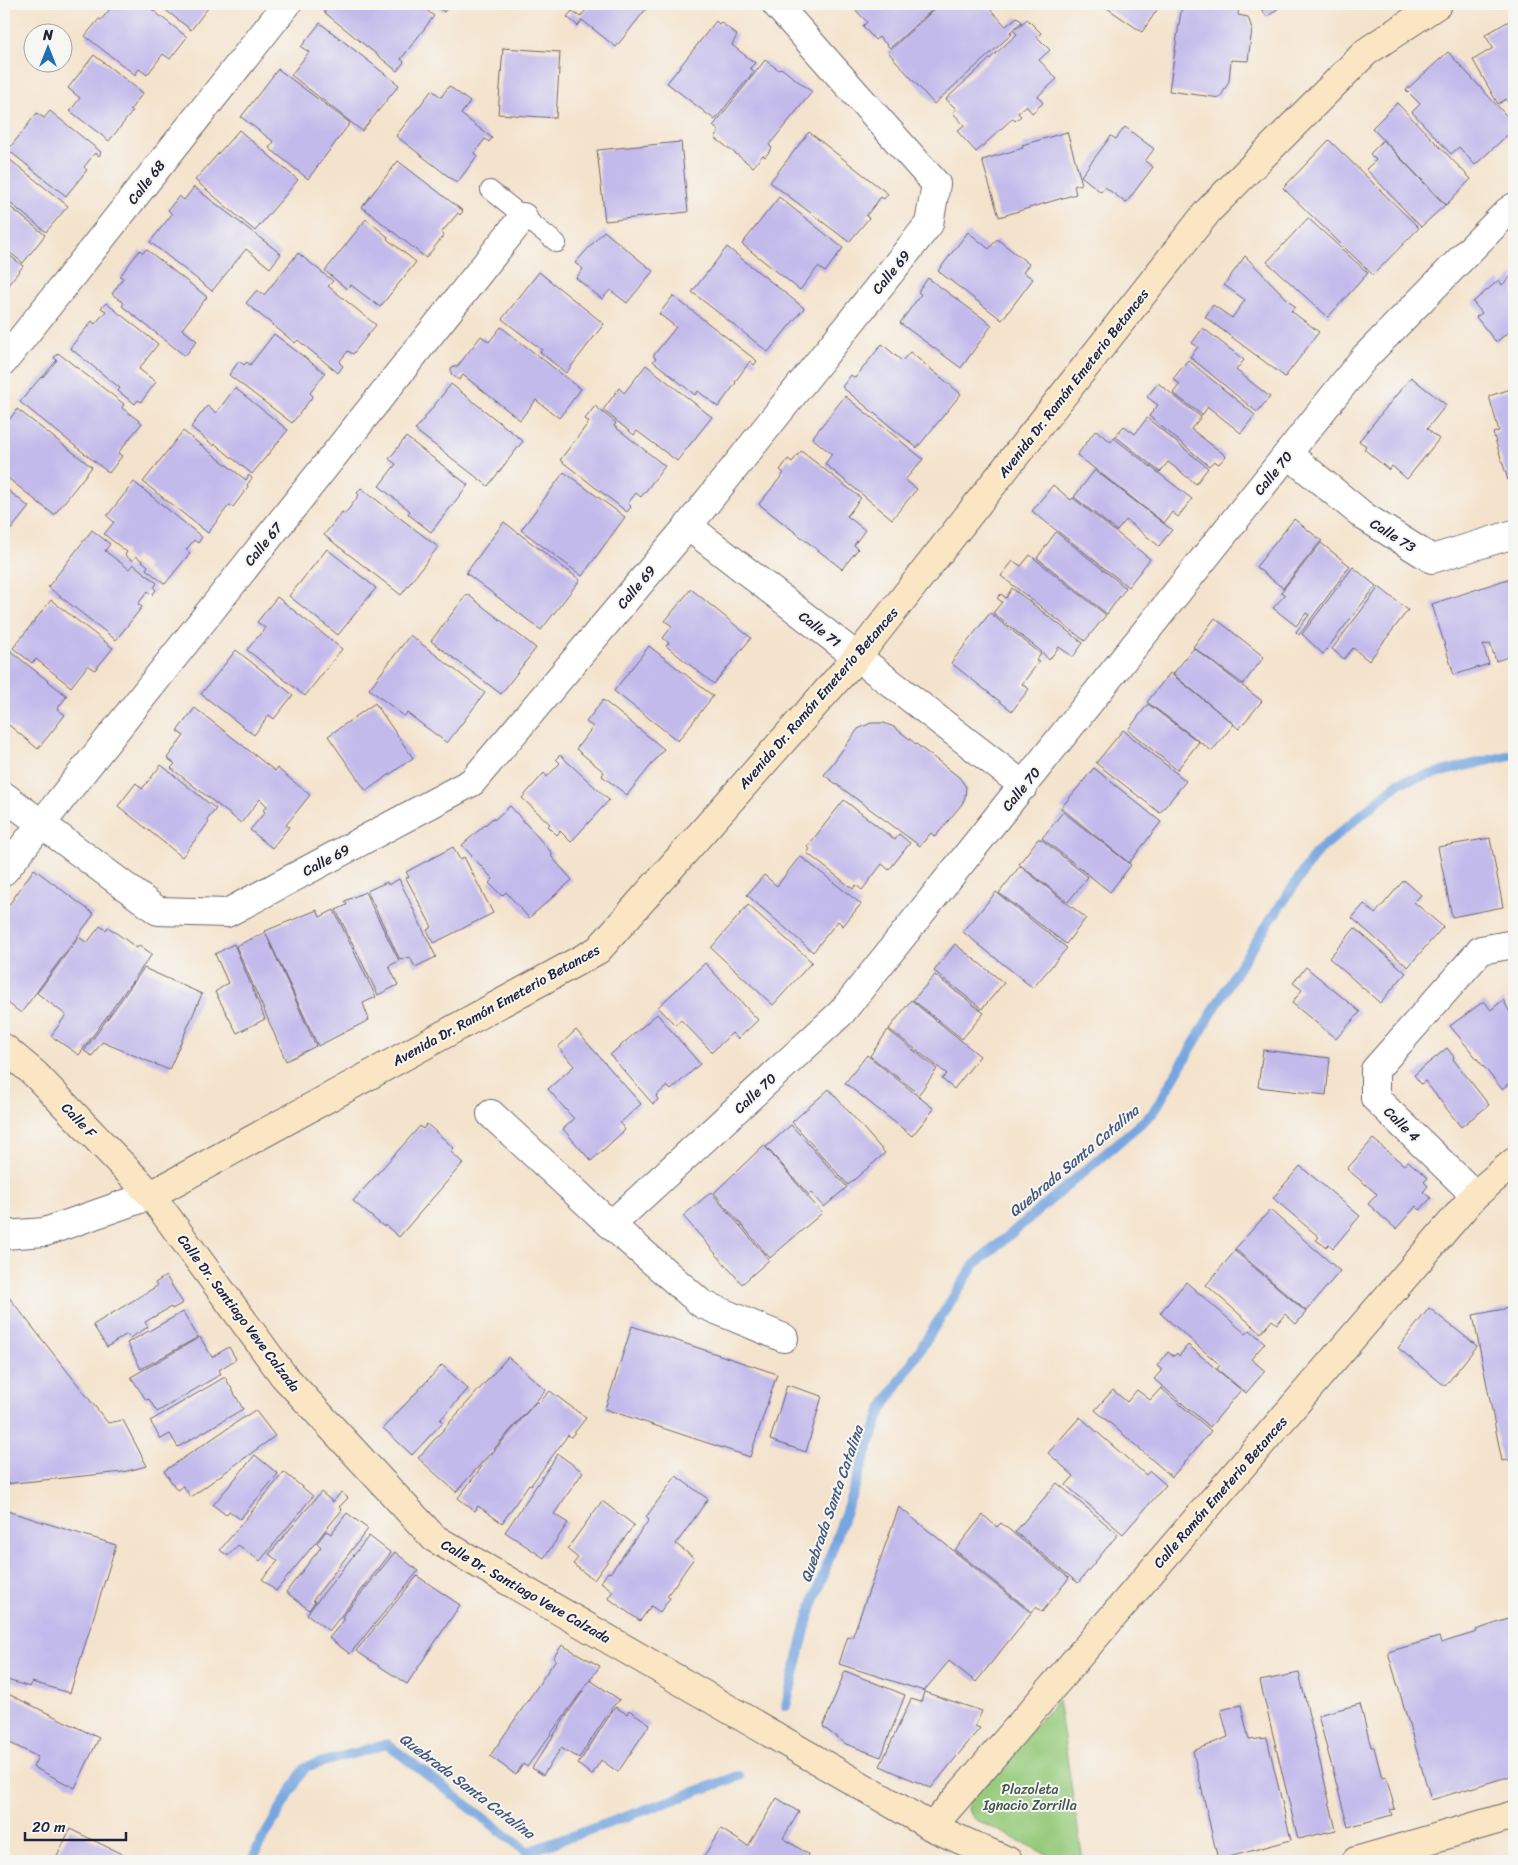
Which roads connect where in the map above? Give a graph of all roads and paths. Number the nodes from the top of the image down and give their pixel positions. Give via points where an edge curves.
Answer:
1 (288, 4) edge
2 (776, 4) edge
3 (1438, 4) edge
4 (490, 190) dead end
5 (1514, 208) edge
6 (523, 217) junction
7 (557, 243) dead end
8 (4, 361) edge
9 (1288, 454) junction
10 (688, 526) junction
11 (1514, 534) edge
12 (857, 657) junction
13 (1024, 786) junction
14 (4, 796) edge
15 (40, 824) junction
16 (4, 871) edge
17 (1514, 944) edge
18 (4, 1048) edge
19 (491, 1114) dead end
20 (1514, 1162) edge
21 (151, 1195) junction
22 (1475, 1195) junction
23 (611, 1226) junction
24 (4, 1235) edge
25 (784, 1338) dead end
26 (1514, 1815) edge
27 (932, 1827) junction
28 (1008, 1861) edge
29 (1356, 1861) edge

1 - 8 street, Calle 68
2 - 10 street, Calle 69 via 936,184 929,224
3 - 12 street, Avenida Dr. Ramón Emeterio Betances via 1366,52 1208,211
4 - 6 lane
5 - 9 street, Calle 70 via 1365,357
6 - 7 lane
6 - 15 street, Calle 67
9 - 11 street, Calle 73 via 1365,518 1432,559
9 - 13 street, Calle 70
10 - 12 street, Calle 71
10 - 15 street, Calle 69 via 472,782 227,913 158,912
12 - 13 street, Calle 71
12 - 21 street, Avenida Dr. Ramón Emeterio Betances via 598,950
13 - 23 street, Calle 70 via 841,1013
14 - 15 street
15 - 16 street, Calle 67
17 - 22 street, Calle 4 via 1481,950 1375,1070 1375,1098
18 - 21 street, Calle F via 35,1074
19 - 23 street
20 - 22 street, Calle Ramón Emeterio Betances
21 - 24 street via 45,1232
21 - 27 street, Calle Dr. Santiago Veve Calzada via 283,1375 434,1538
22 - 27 street, Calle Ramón Emeterio Betances
23 - 25 street via 702,1304
26 - 29 street
27 - 28 street, Calle Dr. Santiago Veve Calzada

